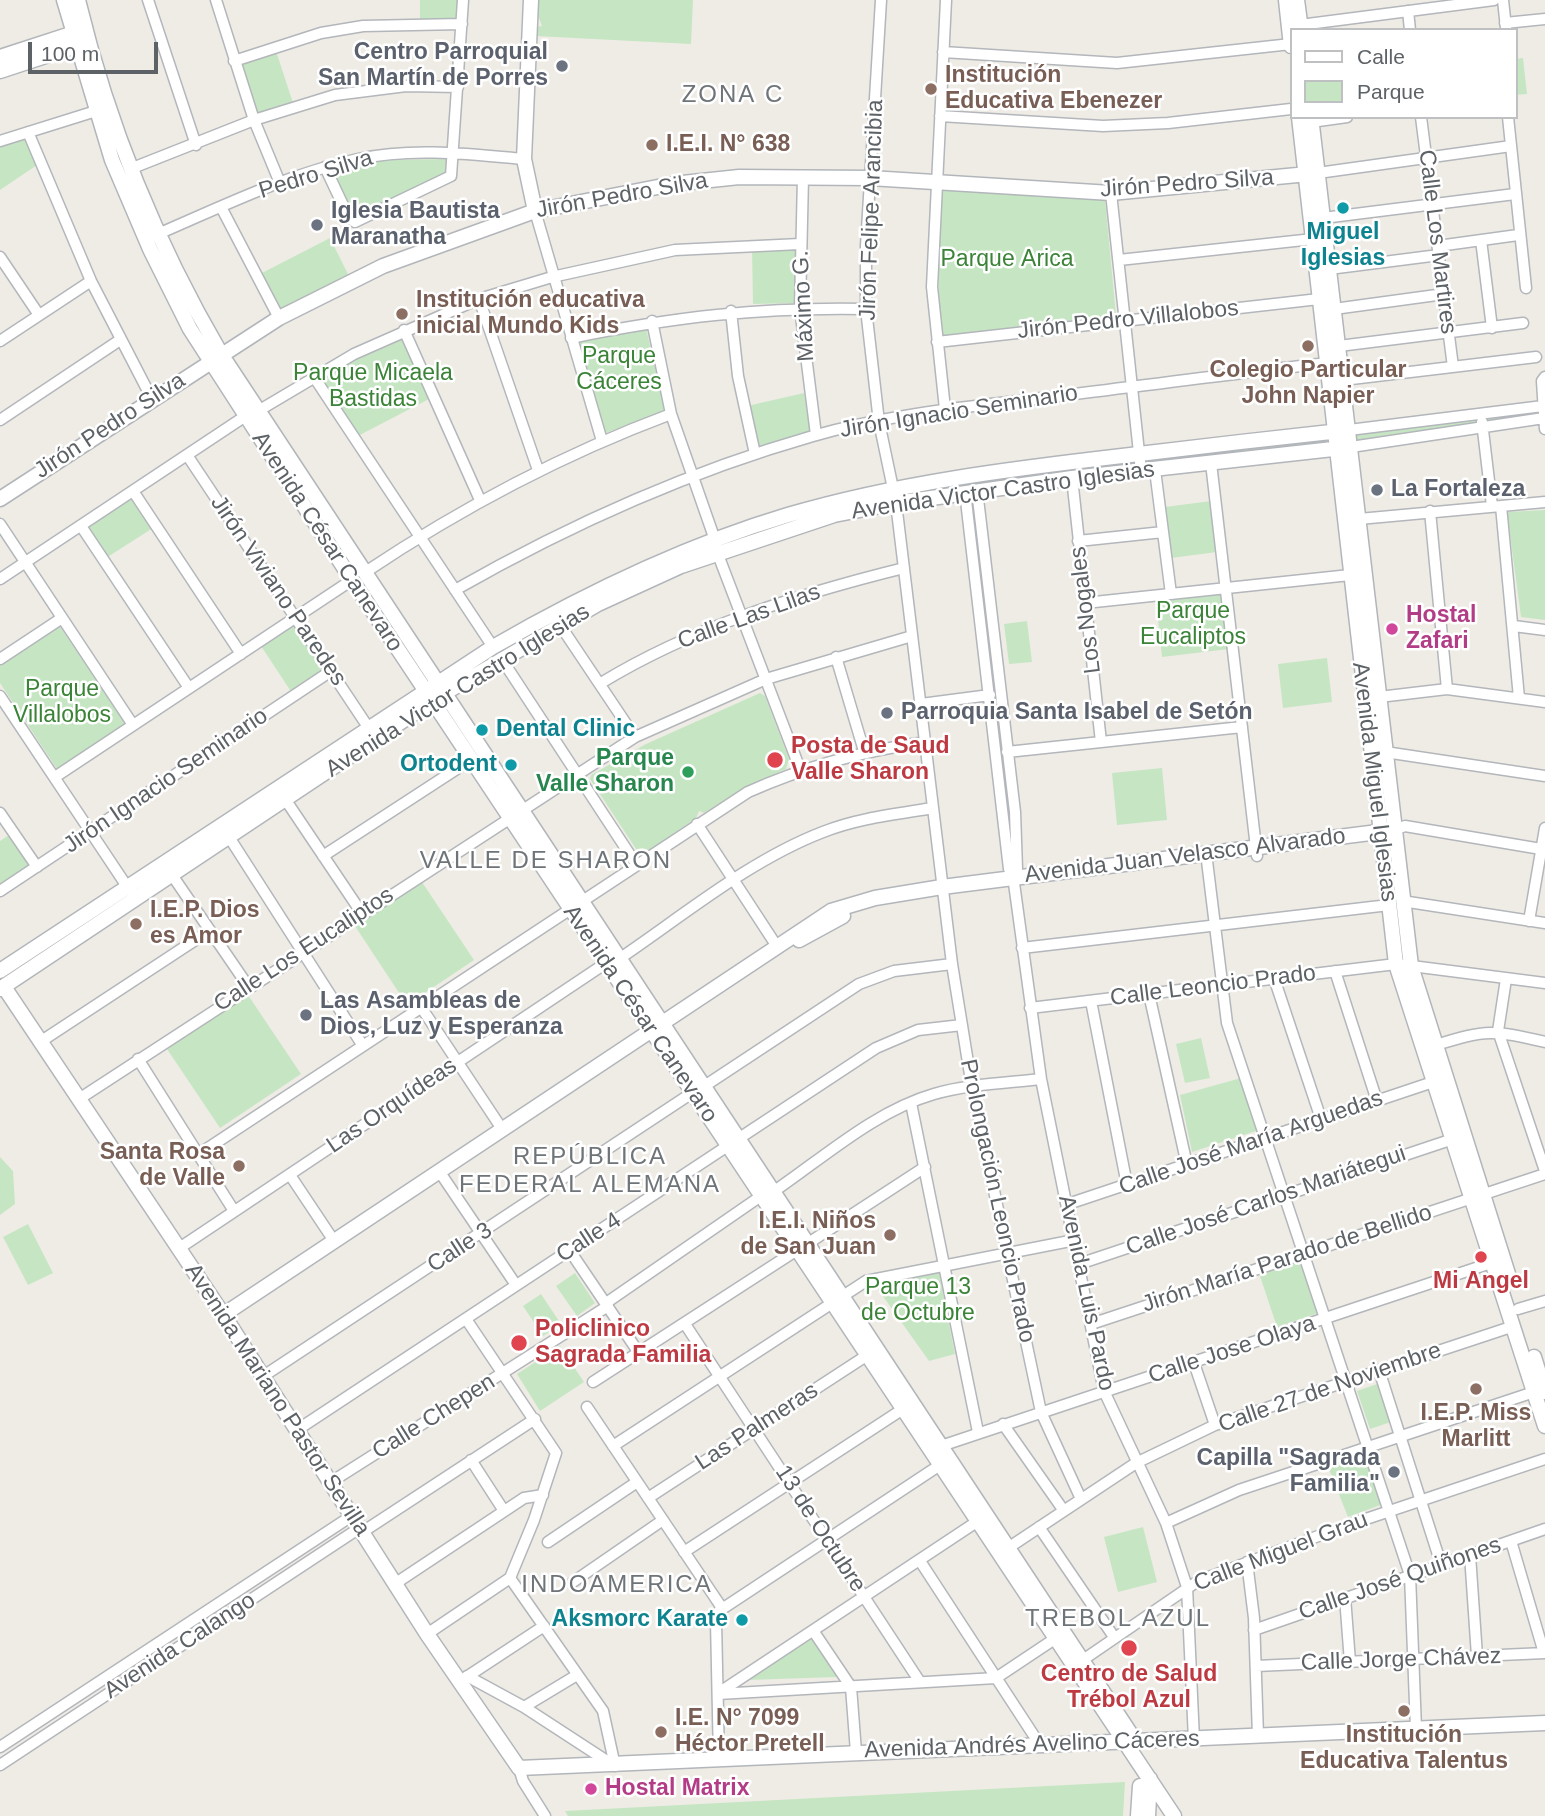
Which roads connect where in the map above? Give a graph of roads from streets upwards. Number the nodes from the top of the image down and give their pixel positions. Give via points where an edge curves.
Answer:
1 (64, 0) edge
2 (78, 0) edge
3 (148, 0) edge
4 (216, 0) edge
5 (463, 0) edge
6 (531, 0) edge
7 (881, 0) edge
8 (946, 0) edge
9 (1286, 0) edge
10 (1297, 0) edge
11 (1390, 0) edge
12 (1494, 0) edge
13 (1503, 0) edge
14 (1408, 11) junction
15 (1391, 13) junction
16 (1545, 19) edge
17 (462, 24) junction
18 (1300, 27) edge
19 (1506, 27) edge
20 (1410, 28) edge
21 (1290, 36) edge
22 (80, 38) junction
23 (1290, 45) edge
24 (943, 52) junction
25 (0, 57) edge
26 (234, 61) junction
27 (0, 71) edge
28 (458, 87) junction
29 (1290, 109) edge
30 (96, 111) junction
31 (940, 116) junction
32 (1307, 119) edge
33 (1421, 119) edge
34 (1508, 119) edge
35 (254, 120) junction
36 (28, 132) junction
37 (0, 141) edge
38 (196, 145) junction
39 (1511, 146) junction
40 (455, 153) junction
41 (1426, 158) junction
42 (524, 159) junction
43 (325, 167) junction
44 (130, 169) junction
45 (1312, 174) junction
46 (803, 177) junction
47 (870, 178) junction
48 (936, 182) junction
49 (280, 183) junction
50 (1111, 193) junction
51 (1515, 194) junction
52 (1432, 204) junction
53 (221, 207) junction
54 (535, 211) junction
55 (1323, 218) junction
56 (158, 234) junction
57 (1518, 235) junction
58 (1313, 239) junction
59 (1481, 240) junction
60 (800, 244) junction
61 (1438, 251) junction
62 (0, 257) edge
63 (1119, 260) junction
64 (1329, 269) junction
65 (552, 277) junction
66 (91, 281) junction
67 (1526, 288) dead end
68 (1444, 294) junction
69 (479, 299) junction
70 (1320, 299) junction
71 (800, 308) junction
72 (866, 309) junction
73 (1334, 309) junction
74 (731, 311) junction
75 (39, 314) junction
76 (279, 318) junction
77 (1126, 320) junction
78 (652, 321) junction
79 (1523, 323) dead end
80 (1492, 327) junction
81 (404, 330) junction
82 (1449, 332) junction
83 (571, 338) junction
84 (120, 340) junction
85 (0, 341) edge
86 (937, 342) junction
87 (1339, 346) junction
88 (215, 357) junction
89 (1536, 357) dead end
90 (1327, 363) junction
91 (1453, 367) junction
92 (314, 377) junction
93 (1543, 379) edge
94 (1343, 380) junction
95 (1134, 387) junction
96 (152, 399) junction
97 (1542, 406) junction
98 (945, 409) junction
99 (251, 414) junction
100 (671, 414) junction
101 (1481, 414) junction
102 (0, 420) edge
103 (879, 422) junction
104 (1545, 424) edge
105 (1482, 428) junction
106 (1342, 431) junction
107 (816, 435) junction
108 (602, 441) junction
109 (1344, 447) junction
110 (755, 454) junction
111 (1140, 454) junction
112 (187, 455) junction
113 (1211, 463) junction
114 (538, 470) junction
115 (1148, 471) junction
116 (691, 475) junction
117 (1072, 478) junction
118 (133, 491) junction
119 (972, 491) junction
120 (895, 496) junction
121 (0, 499) edge
122 (480, 500) junction
123 (1545, 502) edge
124 (1497, 506) junction
125 (1430, 511) junction
126 (1359, 519) junction
127 (0, 524) edge
128 (80, 526) junction
129 (1163, 532) junction
130 (418, 537) junction
131 (1078, 541) junction
132 (716, 546) junction
133 (25, 562) junction
134 (904, 568) junction
135 (1350, 575) junction
136 (358, 577) junction
137 (0, 579) edge
138 (1226, 588) junction
139 (455, 590) junction
140 (1171, 594) junction
141 (1085, 603) junction
142 (296, 617) junction
143 (62, 618) junction
144 (742, 618) junction
145 (560, 625) junction
146 (1514, 626) junction
147 (1545, 630) edge
148 (912, 636) junction
149 (497, 652) junction
150 (241, 654) junction
151 (836, 657) junction
152 (0, 659) edge
153 (331, 671) junction
154 (765, 679) junction
155 (601, 683) junction
156 (188, 688) junction
157 (1447, 689) junction
158 (434, 692) junction
159 (990, 695) junction
160 (0, 696) edge
161 (1379, 697) junction
162 (1519, 698) junction
163 (1545, 702) edge
164 (921, 704) junction
165 (133, 725) junction
166 (368, 727) junction
167 (1242, 727) junction
168 (635, 737) junction
169 (925, 742) junction
170 (1101, 742) junction
171 (864, 751) junction
172 (1007, 752) junction
173 (1385, 752) junction
174 (472, 759) junction
175 (800, 769) junction
176 (576, 772) junction
177 (1545, 776) edge
178 (54, 778) junction
179 (285, 799) junction
180 (933, 808) junction
181 (514, 812) junction
182 (0, 813) edge
183 (697, 824) junction
184 (1545, 828) edge
185 (1394, 830) junction
186 (90, 831) junction
187 (1380, 836) junction
188 (229, 837) junction
189 (1541, 849) junction
190 (1256, 852) junction
191 (323, 856) junction
192 (1207, 861) junction
193 (636, 863) junction
194 (37, 867) junction
195 (172, 875) junction
196 (1014, 880) junction
197 (734, 881) junction
198 (942, 890) junction
199 (0, 891) edge
200 (132, 894) junction
201 (1396, 903) junction
202 (576, 905) junction
203 (361, 912) junction
204 (1529, 921) junction
205 (1545, 923) edge
206 (1214, 925) junction
207 (209, 931) junction
208 (776, 945) junction
209 (1022, 948) junction
210 (302, 951) junction
211 (612, 961) junction
212 (951, 964) junction
213 (1396, 964) junction
214 (1411, 965) junction
215 (0, 971) edge
216 (1335, 971) junction
217 (1274, 978) junction
218 (1506, 978) junction
219 (1545, 982) edge
220 (1221, 985) junction
221 (248, 986) junction
222 (2, 988) edge
223 (1149, 994) junction
224 (1091, 1001) junction
225 (421, 1007) junction
226 (1030, 1008) junction
227 (962, 1025) junction
228 (658, 1029) junction
229 (1498, 1031) junction
230 (40, 1042) junction
231 (1545, 1042) edge
232 (1436, 1045) junction
233 (363, 1046) junction
234 (138, 1059) junction
235 (458, 1062) junction
236 (1041, 1079) junction
237 (1433, 1082) junction
238 (972, 1087) junction
239 (698, 1090) junction
240 (79, 1098) junction
241 (1377, 1101) junction
242 (911, 1103) junction
243 (1321, 1119) junction
244 (502, 1129) junction
245 (1264, 1138) junction
246 (1453, 1139) junction
247 (732, 1142) junction
248 (199, 1154) junction
249 (1186, 1165) junction
250 (925, 1167) junction
251 (1545, 1172) edge
252 (441, 1174) junction
253 (290, 1175) junction
254 (1127, 1185) junction
255 (767, 1194) junction
256 (1283, 1195) junction
257 (1477, 1195) junction
258 (1068, 1204) junction
259 (234, 1211) junction
260 (481, 1234) junction
261 (1074, 1240) junction
262 (334, 1241) junction
263 (802, 1247) junction
264 (177, 1248) junction
265 (570, 1251) junction
266 (1009, 1253) junction
267 (1303, 1255) junction
268 (1494, 1262) junction
269 (1079, 1264) junction
270 (945, 1266) junction
271 (516, 1286) junction
272 (837, 1299) junction
273 (1545, 1301) edge
274 (607, 1304) junction
275 (1518, 1310) junction
276 (226, 1319) junction
277 (466, 1319) junction
278 (1325, 1320) junction
279 (685, 1324) junction
280 (1091, 1324) junction
281 (1514, 1326) junction
282 (639, 1353) junction
283 (866, 1356) junction
284 (1194, 1363) junction
285 (1379, 1370) junction
286 (504, 1373) junction
287 (720, 1376) junction
288 (262, 1377) junction
289 (1344, 1381) junction
290 (593, 1382) dead end
291 (1104, 1391) junction
292 (1540, 1392) edge
293 (587, 1407) dead end
294 (903, 1409) junction
295 (1041, 1412) junction
296 (536, 1419) junction
297 (1003, 1424) junction
298 (1215, 1426) junction
299 (1545, 1426) edge
300 (755, 1429) junction
301 (296, 1430) junction
302 (978, 1432) junction
303 (1401, 1434) junction
304 (613, 1446) junction
305 (1365, 1447) junction
306 (935, 1448) junction
307 (1545, 1459) edge
308 (471, 1460) junction
309 (1136, 1463) junction
310 (940, 1465) junction
311 (331, 1482) junction
312 (637, 1482) junction
313 (789, 1484) junction
314 (542, 1494) junction
315 (648, 1499) junction
316 (1082, 1499) junction
317 (1421, 1500) junction
318 (504, 1511) junction
319 (1064, 1511) junction
320 (1388, 1511) junction
321 (663, 1520) junction
322 (978, 1521) junction
323 (1166, 1523) junction
324 (359, 1524) junction
325 (1040, 1527) junction
326 (1545, 1529) edge
327 (827, 1540) junction
328 (1511, 1541) junction
329 (548, 1542) dead end
330 (1008, 1548) junction
331 (684, 1552) junction
332 (1470, 1555) junction
333 (920, 1561) junction
334 (1247, 1562) junction
335 (1441, 1564) junction
336 (1410, 1575) junction
337 (510, 1578) junction
338 (573, 1582) dead end
339 (396, 1583) junction
340 (1187, 1587) junction
341 (1345, 1597) junction
342 (864, 1598) junction
343 (722, 1608) junction
344 (544, 1626) junction
345 (1254, 1630) junction
346 (814, 1632) junction
347 (427, 1634) junction
348 (1114, 1637) junction
349 (1056, 1638) junction
350 (1545, 1653) edge
351 (1477, 1656) junction
352 (1413, 1659) junction
353 (1350, 1662) junction
354 (1078, 1663) junction
355 (1256, 1666) junction
356 (577, 1675) junction
357 (996, 1678) junction
358 (463, 1679) junction
359 (920, 1682) junction
360 (851, 1687) junction
361 (718, 1694) junction
362 (524, 1707) junction
363 (1545, 1723) edge
364 (1416, 1729) junction
365 (1258, 1736) junction
366 (1194, 1740) junction
367 (1131, 1742) junction
368 (1040, 1745) junction
369 (0, 1747) edge
370 (856, 1752) junction
371 (719, 1760) junction
372 (0, 1765) edge
373 (615, 1766) junction
374 (519, 1768) junction
375 (1148, 1771) junction
376 (545, 1816) edge
377 (1138, 1816) edge
378 (1148, 1816) edge
379 (1174, 1816) edge
380 (1185, 1816) edge

1 - 22 street, Avenida César Canevaro
2 - 22 street, Avenida César Canevaro
3 - 38 street
4 - 26 street
5 - 17 street
6 - 42 street
7 - 47 street, Jirón Felipe Arancibia
8 - 24 street
9 - 21 street
10 - 18 street
11 - 15 street
12 - 14 street
13 - 19 street
14 - 15 street
14 - 20 street
15 - 18 street
16 - 19 street
17 - 26 street via 353,27
17 - 28 street
22 - 25 street
22 - 27 street
22 - 30 street, Avenida César Canevaro
22 - 44 street, Avenida César Canevaro
23 - 24 street via 1116,63
24 - 31 street
26 - 35 street
28 - 35 street via 362,90
28 - 40 street
29 - 31 street via 1103,126
30 - 36 street
30 - 88 street, Avenida César Canevaro via 150,249 190,329
31 - 48 street
32 - 45 street, Avenida Miguel Iglesias
33 - 41 street, Calle Los Martires
34 - 39 street
35 - 38 street
35 - 49 street
36 - 37 street
36 - 66 street
38 - 44 street
39 - 41 street
39 - 51 street
40 - 42 street, Pedro Silva
40 - 43 street, Pedro Silva via 402,153
40 - 43 street via 451,176 359,222 349,218
41 - 45 street
41 - 52 street, Calle Los Martires
42 - 54 street
43 - 49 street, Pedro Silva
44 - 56 street, Avenida César Canevaro
45 - 50 street, Jirón Pedro Silva
45 - 55 street, Avenida Miguel Iglesias
45 - 58 street, Avenida Miguel Iglesias
46 - 47 street, Jirón Pedro Silva
46 - 54 street, Jirón Pedro Silva via 673,184
46 - 60 street, Máximo G.
47 - 48 street, Jirón Pedro Silva
47 - 72 street, Jirón Felipe Arancibia
48 - 50 street, Jirón Pedro Silva
48 - 86 street via 932,287
49 - 53 street, Pedro Silva
50 - 63 street
51 - 52 street
51 - 57 street
52 - 55 street
52 - 61 street, Calle Los Martires
53 - 56 street, Pedro Silva
53 - 76 street
54 - 65 street
54 - 76 street, Jirón Pedro Silva via 383,266
55 - 64 street, Avenida Miguel Iglesias
56 - 88 street, Avenida César Canevaro
57 - 59 street
57 - 67 street
58 - 63 street
58 - 70 street, Avenida Miguel Iglesias
59 - 61 street
59 - 80 street
60 - 65 street via 675,250
60 - 71 street, Máximo G.
61 - 64 street
61 - 68 street, Calle Los Martires
62 - 75 street
63 - 77 street
64 - 73 street, Avenida Miguel Iglesias
65 - 69 street
65 - 83 street
66 - 75 street
66 - 84 street
68 - 73 street
68 - 82 street, Calle Los Martires
69 - 81 street
69 - 114 street
70 - 77 street, Jirón Pedro Villalobos
70 - 90 street, Avenida Miguel Iglesias
71 - 72 street
71 - 74 street
71 - 107 street, Máximo G.
72 - 103 street, Jirón Felipe Arancibia
73 - 87 street, Avenida Miguel Iglesias
74 - 78 street
74 - 110 street via 740,386
75 - 85 street
76 - 88 street, Jirón Pedro Silva
77 - 86 street, Jirón Pedro Villalobos
77 - 95 street
78 - 83 street
78 - 100 street
79 - 80 street
80 - 82 street
81 - 92 street
81 - 122 street
82 - 87 street
82 - 91 street, Calle Los Martires
83 - 108 street
84 - 96 street
84 - 102 street
86 - 98 street
87 - 94 street, Avenida Miguel Iglesias
88 - 96 street, Jirón Pedro Silva
88 - 99 street, Avenida César Canevaro
89 - 91 street
90 - 95 street, Jirón Ignacio Seminario
90 - 106 street, Avenida Miguel Iglesias
91 - 94 street
92 - 99 street
92 - 130 street
93 - 97 street
94 - 106 street, Avenida Miguel Iglesias
95 - 98 street, Jirón Ignacio Seminario
95 - 111 street
96 - 121 street, Jirón Pedro Silva
97 - 101 street, Avenida Victor Castro Iglesias
97 - 104 street
98 - 103 street, Jirón Ignacio Seminario
99 - 112 street
99 - 136 street, Avenida César Canevaro
100 - 108 street
100 - 116 street
101 - 105 street
101 - 106 street, Avenida Victor Castro Iglesias
103 - 107 street, Jirón Ignacio Seminario
103 - 120 street, Jirón Felipe Arancibia
104 - 105 street, Avenida Victor Castro Iglesias
105 - 109 street, Avenida Victor Castro Iglesias
105 - 124 street
106 - 109 street, Avenida Miguel Iglesias
106 - 111 street, Avenida Victor Castro Iglesias
107 - 110 street, Jirón Ignacio Seminario
108 - 114 street
109 - 113 street, Avenida Victor Castro Iglesias
109 - 126 street, Avenida Miguel Iglesias
109 - 135 street, Avenida Miguel Iglesias
110 - 116 street, Jirón Ignacio Seminario
111 - 115 street
111 - 120 street, Avenida Victor Castro Iglesias via 1008,469
112 - 118 street
112 - 142 street, Jirón Viviano Paredes
113 - 115 street, Avenida Victor Castro Iglesias
113 - 138 street
114 - 122 street
115 - 117 street, Avenida Victor Castro Iglesias
115 - 129 street
116 - 132 street
116 - 139 street, Jirón Ignacio Seminario via 535,544
117 - 119 street, Avenida Victor Castro Iglesias
117 - 131 street, Los Nogales
118 - 128 street
118 - 150 street
119 - 120 street, Avenida Victor Castro Iglesias
119 - 159 street, Avenida Luis Pardo
119 - 172 street, Avenida Luis Pardo
120 - 132 street, Avenida Victor Castro Iglesias via 788,515
120 - 134 street, Jirón Felipe Arancibia
122 - 130 street
123 - 124 street
124 - 125 street
124 - 146 street
125 - 126 street
125 - 157 street
126 - 161 street, Avenida Miguel Iglesias
127 - 133 street
128 - 133 street
128 - 156 street
129 - 131 street
129 - 140 street
130 - 136 street
130 - 139 street
131 - 141 street, Los Nogales
132 - 144 street
132 - 145 street, Avenida Victor Castro Iglesias
132 - 149 street, Avenida Victor Castro Iglesias via 647,567 571,603
133 - 137 street
133 - 143 street
134 - 144 street, Calle Las Lilas via 822,589
134 - 148 street, Jirón Felipe Arancibia
135 - 138 street
135 - 187 street, Avenida Miguel Iglesias
136 - 142 street
136 - 158 street, Avenida César Canevaro
138 - 140 street
138 - 167 street
139 - 149 street
140 - 141 street
141 - 170 street, Los Nogales
142 - 150 street
142 - 153 street, Jirón Viviano Paredes
143 - 152 street
143 - 165 street
144 - 154 street
144 - 155 street, Calle Las Lilas via 643,657
145 - 149 street, Avenida Victor Castro Iglesias
145 - 155 street
146 - 147 street
146 - 162 street
148 - 151 street, Calle Los Eucaliptos
148 - 164 street, Jirón Felipe Arancibia
149 - 158 street, Avenida Victor Castro Iglesias
149 - 176 street
150 - 156 street
151 - 154 street, Calle Los Eucaliptos
151 - 171 street
153 - 166 street, Jirón Viviano Paredes
153 - 186 street, Jirón Ignacio Seminario
154 - 168 street, Calle Los Eucaliptos
154 - 175 street
155 - 168 street
156 - 165 street
157 - 161 street
157 - 162 street
158 - 166 street, Avenida Victor Castro Iglesias
158 - 174 street, Avenida César Canevaro
158 - 179 street, Avenida Victor Castro Iglesias
158 - 181 street, Avenida César Canevaro
159 - 164 street
159 - 196 street, Avenida Luis Pardo via 1009,869
160 - 178 street
161 - 173 street, Avenida Miguel Iglesias
162 - 163 street
164 - 169 street, Prolongación Leoncio Prado
165 - 178 street
166 - 200 street, Avenida Victor Castro Iglesias
167 - 170 street
167 - 190 street
168 - 176 street, Calle Los Eucaliptos
169 - 171 street
169 - 180 street, Prolongación Leoncio Prado
170 - 172 street
171 - 175 street
172 - 196 street, Avenida Luis Pardo via 1015,823
173 - 177 street
173 - 185 street, Avenida Miguel Iglesias
174 - 181 street, Avenida César Canevaro
174 - 191 street
175 - 183 street via 748,792
176 - 181 street, Calle Los Eucaliptos
176 - 193 street
178 - 186 street
179 - 188 street, Avenida Victor Castro Iglesias
179 - 191 street
180 - 197 street, Las Orquídeas via 824,831
180 - 198 street, Prolongación Leoncio Prado
181 - 202 street, Avenida César Canevaro
181 - 203 street, Calle Los Eucaliptos
182 - 194 street
183 - 193 street
183 - 197 street
184 - 189 street
185 - 187 street, Avenida Juan Velasco Alvarado
185 - 189 street via 1405,827
185 - 201 street, Avenida Miguel Iglesias
186 - 194 street, Jirón Ignacio Seminario
186 - 200 street
187 - 190 street, Avenida Juan Velasco Alvarado
187 - 201 street, Avenida Miguel Iglesias
188 - 195 street, Avenida Victor Castro Iglesias
188 - 210 street
189 - 204 street
190 - 192 street, Avenida Juan Velasco Alvarado
190 - 196 street, Avenida Juan Velasco Alvarado
191 - 203 street
192 - 196 street, Avenida Juan Velasco Alvarado
192 - 206 street
193 - 202 street
194 - 199 street, Jirón Ignacio Seminario
195 - 200 street, Avenida Victor Castro Iglesias
195 - 207 street
196 - 198 street, Avenida Juan Velasco Alvarado
196 - 209 street, Avenida Luis Pardo
197 - 208 street
197 - 211 street, Las Orquídeas
198 - 208 street, Avenida Juan Velasco Alvarado via 875,898 831,911
198 - 212 street, Prolongación Leoncio Prado
198 - 228 street, Avenida Juan Velasco Alvarado via 837,918
200 - 215 street, Avenida Victor Castro Iglesias
200 - 222 street, Avenida Victor Castro Iglesias
201 - 204 street
201 - 206 street
201 - 213 street, Avenida Miguel Iglesias
201 - 214 street, Avenida Miguel Iglesias
202 - 211 street, Avenida César Canevaro
202 - 225 street
203 - 210 street, Calle Los Eucaliptos
204 - 205 street
206 - 209 street
206 - 220 street
207 - 221 street
207 - 230 street
208 - 228 street, Avenida Juan Velasco Alvarado
209 - 226 street, Avenida Luis Pardo
210 - 221 street, Calle Los Eucaliptos
210 - 233 street
211 - 228 street, Avenida César Canevaro
211 - 235 street, Las Orquídeas
212 - 227 street, Prolongación Leoncio Prado
212 - 239 street, Calle 3 via 894,971 859,984
213 - 214 street
213 - 216 street, Calle Leoncio Prado
213 - 237 street, Avenida Miguel Iglesias
214 - 218 street
214 - 232 street, Avenida Miguel Iglesias
216 - 217 street, Calle Leoncio Prado
216 - 241 street
217 - 220 street, Calle Leoncio Prado
217 - 243 street
218 - 219 street
218 - 229 street
220 - 223 street, Calle Leoncio Prado
220 - 245 street via 1227,1023
221 - 234 street, Calle Los Eucaliptos
222 - 230 street, Avenida Mariano Pastor Sevilla
223 - 224 street, Calle Leoncio Prado
223 - 249 street
224 - 226 street, Calle Leoncio Prado
224 - 254 street
225 - 233 street
225 - 235 street
226 - 236 street, Avenida Luis Pardo
227 - 238 street, Prolongación Leoncio Prado
227 - 247 street, Calle 4 via 896,1037
228 - 239 street, Avenida César Canevaro
228 - 244 street, Avenida Juan Velasco Alvarado
228 - 252 street, Avenida Juan Velasco Alvarado
229 - 231 street
229 - 232 street via 1480,1031
229 - 251 street
230 - 240 street, Avenida Mariano Pastor Sevilla
232 - 257 street, Avenida Miguel Iglesias
233 - 248 street
234 - 240 street, Calle Los Eucaliptos
234 - 248 street
235 - 244 street
235 - 253 street, Las Orquídeas
236 - 238 street, Calle Chepen
236 - 258 street, Avenida Luis Pardo
237 - 241 street, Calle José María Arguedas
237 - 246 street, Avenida Miguel Iglesias
238 - 242 street, Calle Chepen
238 - 266 street, Prolongación Leoncio Prado
239 - 247 street, Avenida César Canevaro
239 - 260 street, Calle 3
240 - 264 street, Avenida Mariano Pastor Sevilla
241 - 243 street, Calle José María Arguedas
242 - 250 street
242 - 255 street, Calle Chepen
243 - 245 street, Calle José María Arguedas
244 - 252 street, Avenida Juan Velasco Alvarado
245 - 249 street, Calle José María Arguedas
245 - 256 street
246 - 256 street, Calle José Carlos Mariátegui
246 - 257 street, Avenida Miguel Iglesias
247 - 255 street, Avenida César Canevaro
247 - 265 street, Calle 4
248 - 259 street
249 - 254 street, Calle José María Arguedas
250 - 263 street
250 - 270 street
251 - 257 street, Jirón María Parado de Bellido
252 - 260 street
252 - 262 street, Avenida Juan Velasco Alvarado
252 - 276 street, Avenida Juan Velasco Alvarado
253 - 259 street, Las Orquídeas
253 - 262 street
254 - 258 street, Calle José María Arguedas
255 - 263 street, Avenida César Canevaro
255 - 274 street, Calle Chepen
256 - 267 street
256 - 269 street, Calle José Carlos Mariátegui
257 - 267 street, Jirón María Parado de Bellido
257 - 268 street, Avenida Miguel Iglesias
257 - 275 street, Avenida Miguel Iglesias
258 - 261 street, Avenida Luis Pardo
259 - 264 street, Las Orquídeas
260 - 271 street
260 - 288 street, Calle 3
261 - 266 street
261 - 269 street, Avenida Luis Pardo
262 - 276 street, Avenida Juan Velasco Alvarado
263 - 272 street, Avenida César Canevaro
263 - 279 street
264 - 276 street, Avenida Mariano Pastor Sevilla
265 - 271 street, Calle 4
265 - 274 street
266 - 270 street
266 - 295 street, Prolongación Leoncio Prado
267 - 278 street
267 - 280 street, Jirón María Parado de Bellido
268 - 278 street, Calle Jose Olaya
268 - 281 street, Avenida Miguel Iglesias
269 - 280 street, Avenida Luis Pardo
270 - 272 street via 866,1281
270 - 302 street
271 - 277 street, Calle 4
272 - 283 street, Avenida César Canevaro
272 - 287 street
272 - 306 street, Avenida César Canevaro
273 - 275 street
274 - 282 street
274 - 286 street, Calle Chepen
275 - 292 street, Avenida Miguel Iglesias
276 - 288 street, Avenida Mariano Pastor Sevilla
277 - 286 street
277 - 301 street, Calle 4
278 - 284 street, Calle Jose Olaya
278 - 289 street
279 - 282 street
279 - 287 street, 13 de Octubre
280 - 291 street, Avenida Luis Pardo
281 - 285 street, Calle 27 de Noviembre
281 - 292 street, Avenida Miguel Iglesias
282 - 290 street
283 - 294 street, Avenida César Canevaro
283 - 300 street, Las Palmeras
284 - 291 street, Calle Jose Olaya
284 - 298 street
285 - 289 street, Calle 27 de Noviembre
285 - 303 street
286 - 296 street
286 - 311 street, Calle Chepen
287 - 300 street, 13 de Octubre
287 - 304 street
288 - 301 street, Avenida Mariano Pastor Sevilla
289 - 298 street, Calle 27 de Noviembre
289 - 305 street
291 - 295 street, Calle Jose Olaya
291 - 309 street, Avenida Luis Pardo
292 - 299 street, Avenida Miguel Iglesias
292 - 303 street
293 - 304 street
294 - 306 street, Avenida César Canevaro
294 - 313 street
295 - 297 street, Calle Jose Olaya
295 - 316 street, Prolongación Leoncio Prado
296 - 308 street
296 - 314 street via 556,1453
297 - 302 street, Calle Jose Olaya
297 - 319 street
298 - 309 street, Calle 27 de Noviembre
300 - 313 street, 13 de Octubre
300 - 315 street, Las Palmeras
301 - 311 street, Avenida Mariano Pastor Sevilla
302 - 306 street, Calle Jose Olaya
303 - 305 street
303 - 317 street
304 - 312 street
305 - 320 street
305 - 323 street via 1239,1490
306 - 310 street, Avenida César Canevaro
306 - 330 street, Avenida César Canevaro
307 - 317 street, Calle Miguel Grau
308 - 318 street
308 - 324 street
309 - 316 street, Calle 27 de Noviembre
309 - 323 street, Avenida Luis Pardo
310 - 322 street, Avenida César Canevaro
310 - 327 street
311 - 324 street, Avenida Mariano Pastor Sevilla
312 - 315 street
312 - 329 street
313 - 327 street, 13 de Octubre
313 - 331 street
314 - 318 street
314 - 337 street
315 - 321 street
316 - 319 street, Calle 27 de Noviembre
317 - 320 street, Calle Miguel Grau
317 - 335 street
318 - 339 street
319 - 325 street, Calle 27 de Noviembre
320 - 334 street, Calle Miguel Grau
320 - 336 street
321 - 331 street
321 - 338 street
322 - 333 street
322 - 349 street, Avenida César Canevaro
323 - 340 street, Avenida Luis Pardo
324 - 339 street, Avenida Mariano Pastor Sevilla
324 - 369 street, Avenida Calango
324 - 372 street, Avenida Calango
325 - 330 street, Calle 27 de Noviembre
325 - 348 street
326 - 328 street, Calle José Quiñones
327 - 342 street, 13 de Octubre
327 - 343 street
328 - 332 street, Calle José Quiñones
328 - 350 street
330 - 354 street, Avenida César Canevaro
331 - 343 street
332 - 335 street, Calle José Quiñones
332 - 351 street
333 - 342 street
333 - 357 street
334 - 340 street, Calle Miguel Grau
334 - 345 street
335 - 336 street, Calle José Quiñones
336 - 341 street, Calle José Quiñones
336 - 352 street
337 - 344 street
337 - 347 street
339 - 347 street, Avenida Mariano Pastor Sevilla
340 - 348 street, Calle Miguel Grau
340 - 366 street, Avenida Luis Pardo
341 - 345 street, Calle José Quiñones
341 - 353 street
342 - 346 street
342 - 359 street, 13 de Octubre
343 - 361 street via 716,1644
344 - 356 street
344 - 358 street
345 - 355 street
346 - 360 street
346 - 361 street
347 - 358 street, Avenida Mariano Pastor Sevilla
348 - 354 street, Calle Miguel Grau
349 - 354 street, Avenida César Canevaro
349 - 357 street
350 - 351 street, Calle Jorge Chávez
351 - 352 street, Calle Jorge Chávez
352 - 353 street, Calle Jorge Chávez
352 - 364 street
353 - 355 street, Calle Jorge Chávez
354 - 367 street, Avenida César Canevaro
355 - 365 street
356 - 362 street
356 - 373 street via 603,1711
357 - 359 street
357 - 368 street
358 - 362 street
358 - 374 street, Avenida Mariano Pastor Sevilla
359 - 360 street
360 - 361 street
360 - 370 street
361 - 371 street
362 - 373 street
363 - 364 street, Avenida Andrés Avelino Cáceres
364 - 365 street, Avenida Andrés Avelino Cáceres
365 - 366 street, Avenida Andrés Avelino Cáceres
366 - 367 street, Avenida Andrés Avelino Cáceres
367 - 368 street, Avenida Andrés Avelino Cáceres
367 - 375 street, Avenida César Canevaro
368 - 370 street, Avenida Andrés Avelino Cáceres
370 - 371 street, Avenida Andrés Avelino Cáceres
371 - 373 street, Avenida Andrés Avelino Cáceres
373 - 374 street, Avenida Andrés Avelino Cáceres
374 - 376 street, Avenida Mariano Pastor Sevilla
375 - 377 street
375 - 378 street
375 - 379 street, Avenida César Canevaro
375 - 380 street, Avenida César Canevaro

